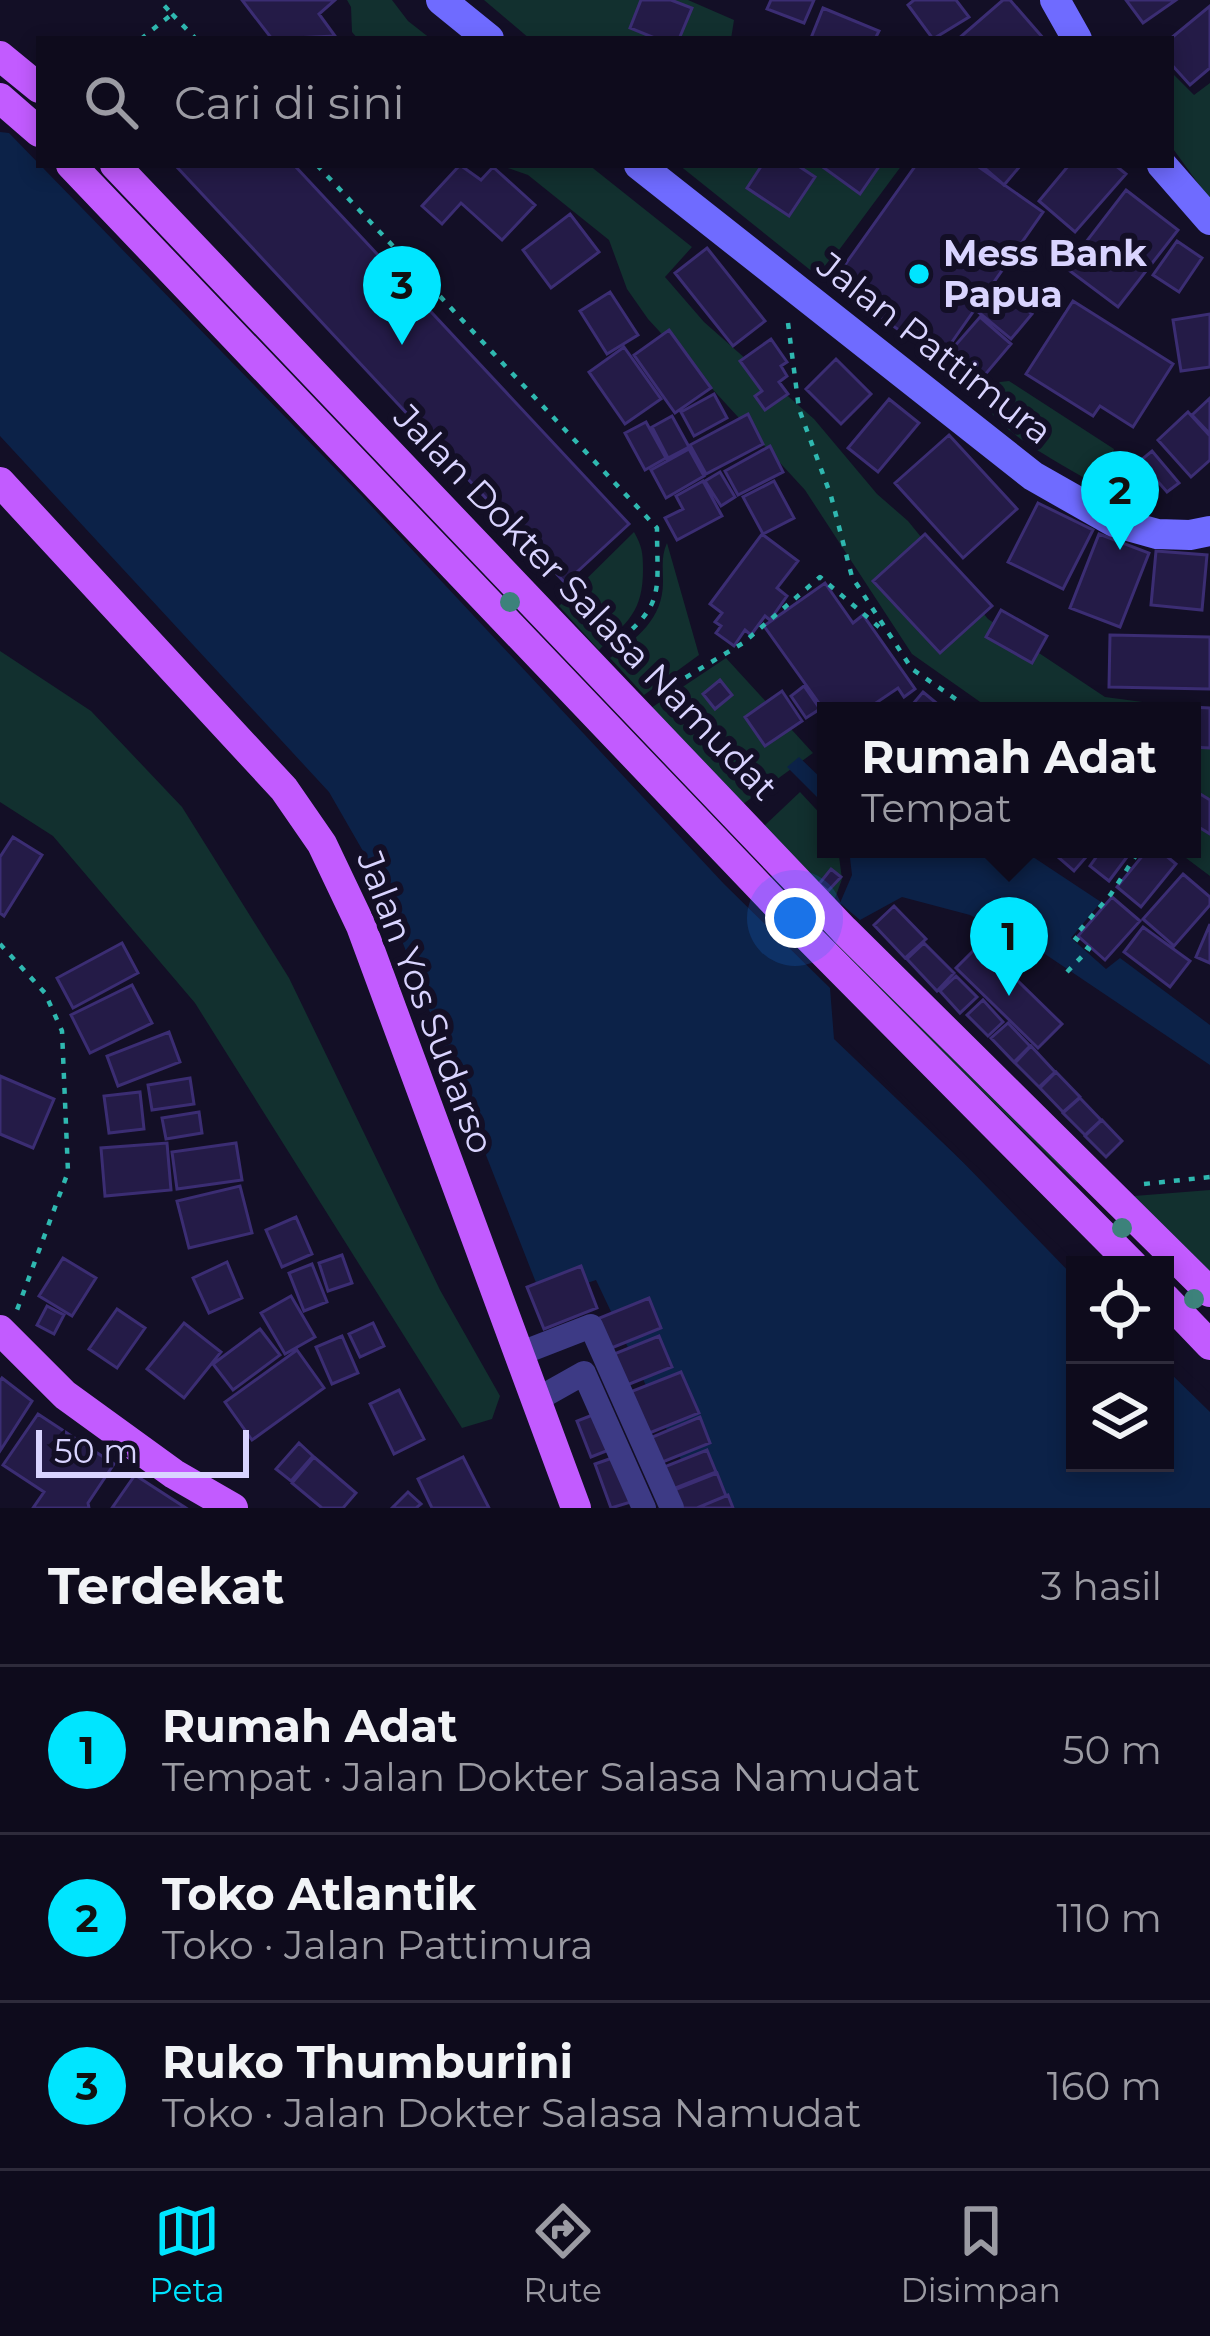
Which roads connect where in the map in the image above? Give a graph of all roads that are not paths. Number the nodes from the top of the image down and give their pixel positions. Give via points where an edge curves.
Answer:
1 (441, 0) edge
2 (1055, 0) edge
3 (485, 36) edge
4 (1075, 36) edge
5 (0, 56) edge
6 (36, 86) edge
7 (0, 98) edge
8 (36, 129) edge
9 (74, 168) edge
10 (118, 168) edge
11 (642, 168) edge
12 (1165, 168) edge
13 (1210, 220) edge
14 (0, 482) edge
15 (1210, 531) edge
16 (634, 709) junction
17 (608, 730) junction
18 (833, 940) junction
19 (1111, 1193) junction
20 (1085, 1216) junction
21 (1124, 1256) edge
22 (1210, 1292) edge
23 (1174, 1307) edge
24 (4, 1333) edge
25 (1210, 1345) edge
26 (519, 1354) junction
27 (536, 1400) junction
28 (233, 1508) edge
29 (576, 1508) edge
30 (644, 1508) edge
31 (672, 1508) edge

1 - 3 main road
2 - 4 main road
5 - 6 main road
7 - 8 main road
9 - 17 main road, Jalan Dokter Salasa Namudat
10 - 16 main road, Jalan Dokter Salasa Namudat
11 - 15 main road, Jalan Pattimura via 1033,476 1114,522 1157,534
12 - 13 main road
14 - 26 main road, Jalan Yos Sudarso via 244,742 322,844 361,926
16 - 17 main road
16 - 18 main road, Jalan Dokter Salasa Namudat via 820,904
17 - 18 main road, Jalan Dokter Salasa Namudat via 795,924
18 - 19 main road, Jalan Dokter Salasa Namudat
18 - 20 main road, Jalan Dokter Salasa Namudat
19 - 20 main road
19 - 22 main road, Jalan Dokter Salasa Namudat
20 - 21 main road, Jalan Dokter Salasa Namudat
23 - 25 main road
24 - 28 main road via 65,1394
26 - 27 main road, Jalan Yos Sudarso
26 - 31 street via 591,1326
27 - 29 main road, Jalan Yos Sudarso
27 - 30 street via 584,1373

